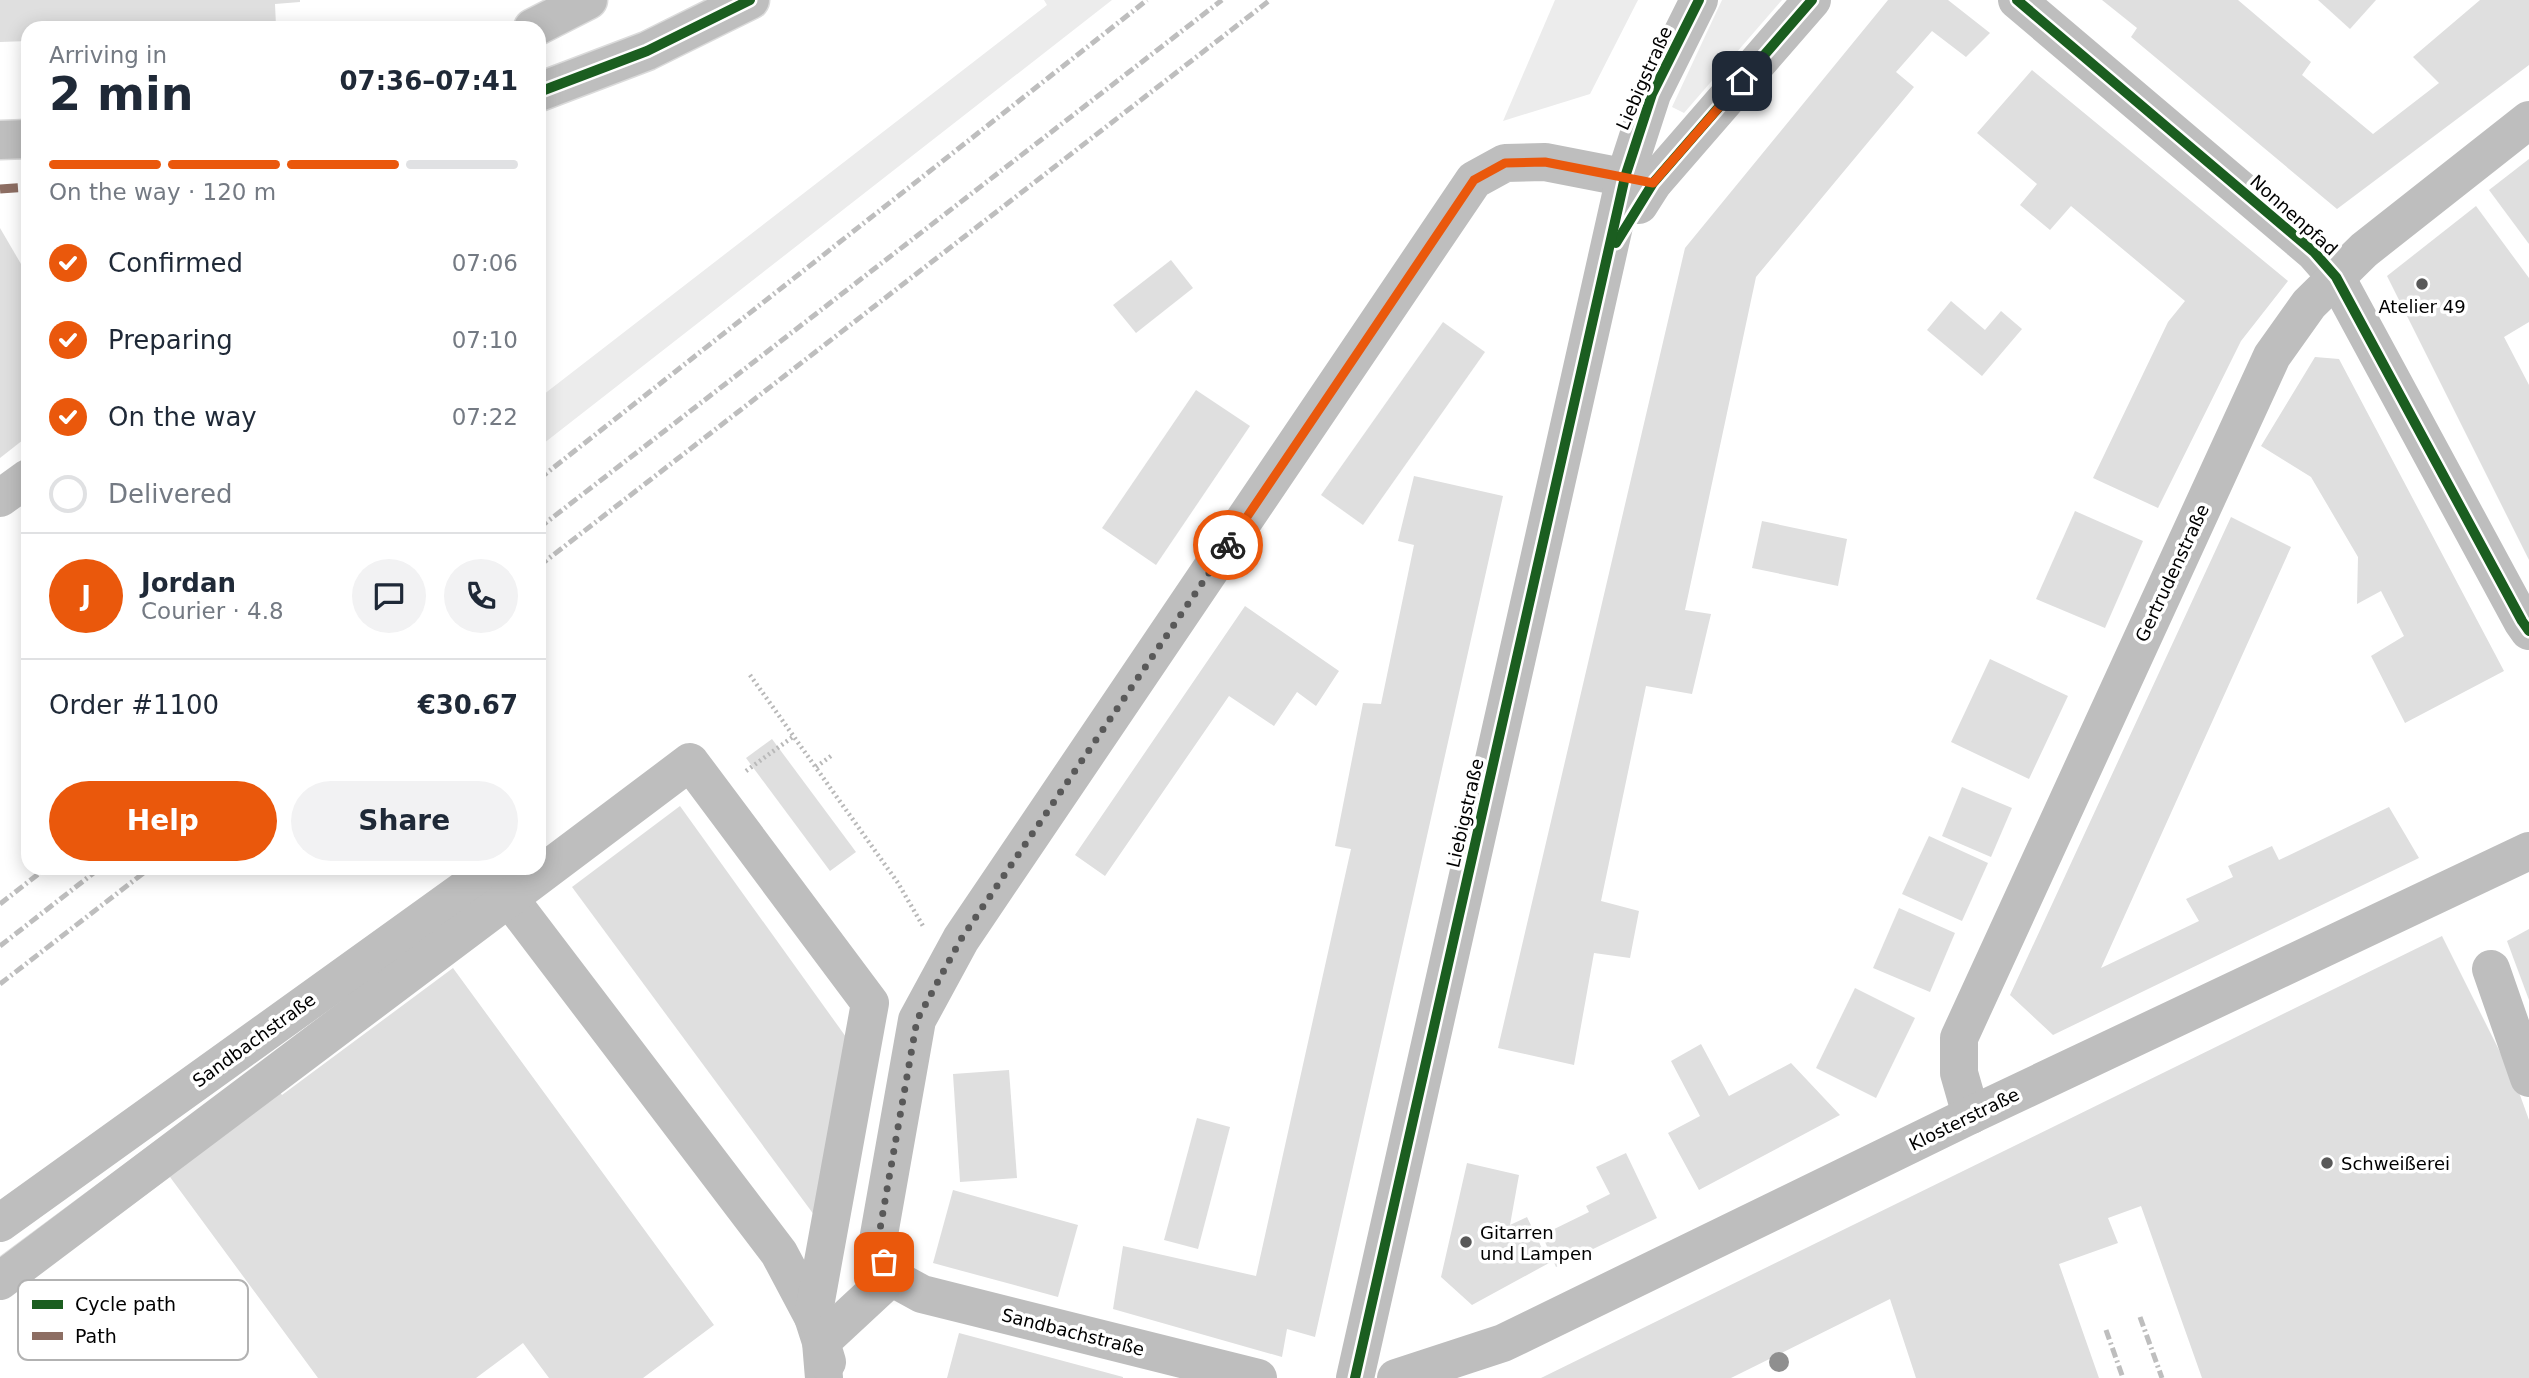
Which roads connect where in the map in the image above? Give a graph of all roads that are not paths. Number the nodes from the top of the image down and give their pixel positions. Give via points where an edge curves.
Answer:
1 (589, 0) edge
2 (750, 0) edge
3 (1699, 0) edge
4 (1812, 0) edge
5 (2017, 0) edge
6 (546, 22) edge
7 (546, 89) edge
8 (2529, 120) edge
9 (21, 139) edge
10 (0, 140) edge
11 (1639, 180) junction
12 (2336, 277) junction
13 (21, 483) edge
14 (0, 498) edge
15 (2529, 631) edge
16 (2529, 851) edge
17 (546, 870) edge
18 (540, 875) edge
19 (509, 898) junction
20 (2491, 969) dead end
21 (2529, 1078) edge
22 (1971, 1115) junction
23 (0, 1223) edge
24 (891, 1277) junction
25 (0, 1282) edge
26 (819, 1346) edge
27 (832, 1378) edge
28 (1258, 1378) edge
29 (1355, 1378) edge
30 (1396, 1378) edge

1 - 6 street
2 - 7 street via 647,51
3 - 11 street, Liebigstraße via 1652,94
4 - 11 street, Liebigstraße
5 - 12 street, Nonnenpfad via 2314,252
8 - 12 street, Gertrudenstraße
9 - 10 street
11 - 24 street via 1545,162 1505,163 1474,180 961,939 917,1020 877,1246
11 - 29 street, Liebigstraße via 1609,255
12 - 15 street, Nonnenpfad
12 - 22 street, Gertrudenstraße via 2309,304 2272,356 1959,1038 1959,1073
13 - 14 street
16 - 22 street, Klosterstraße
17 - 26 street via 690,762 870,1003
18 - 19 street
19 - 23 street, Sandbachstraße via 479,878
19 - 25 street
19 - 26 street via 779,1253
20 - 21 street
22 - 30 street, Klosterstraße via 1503,1343
24 - 26 street
24 - 28 street, Sandbachstraße via 922,1294
26 - 27 street

